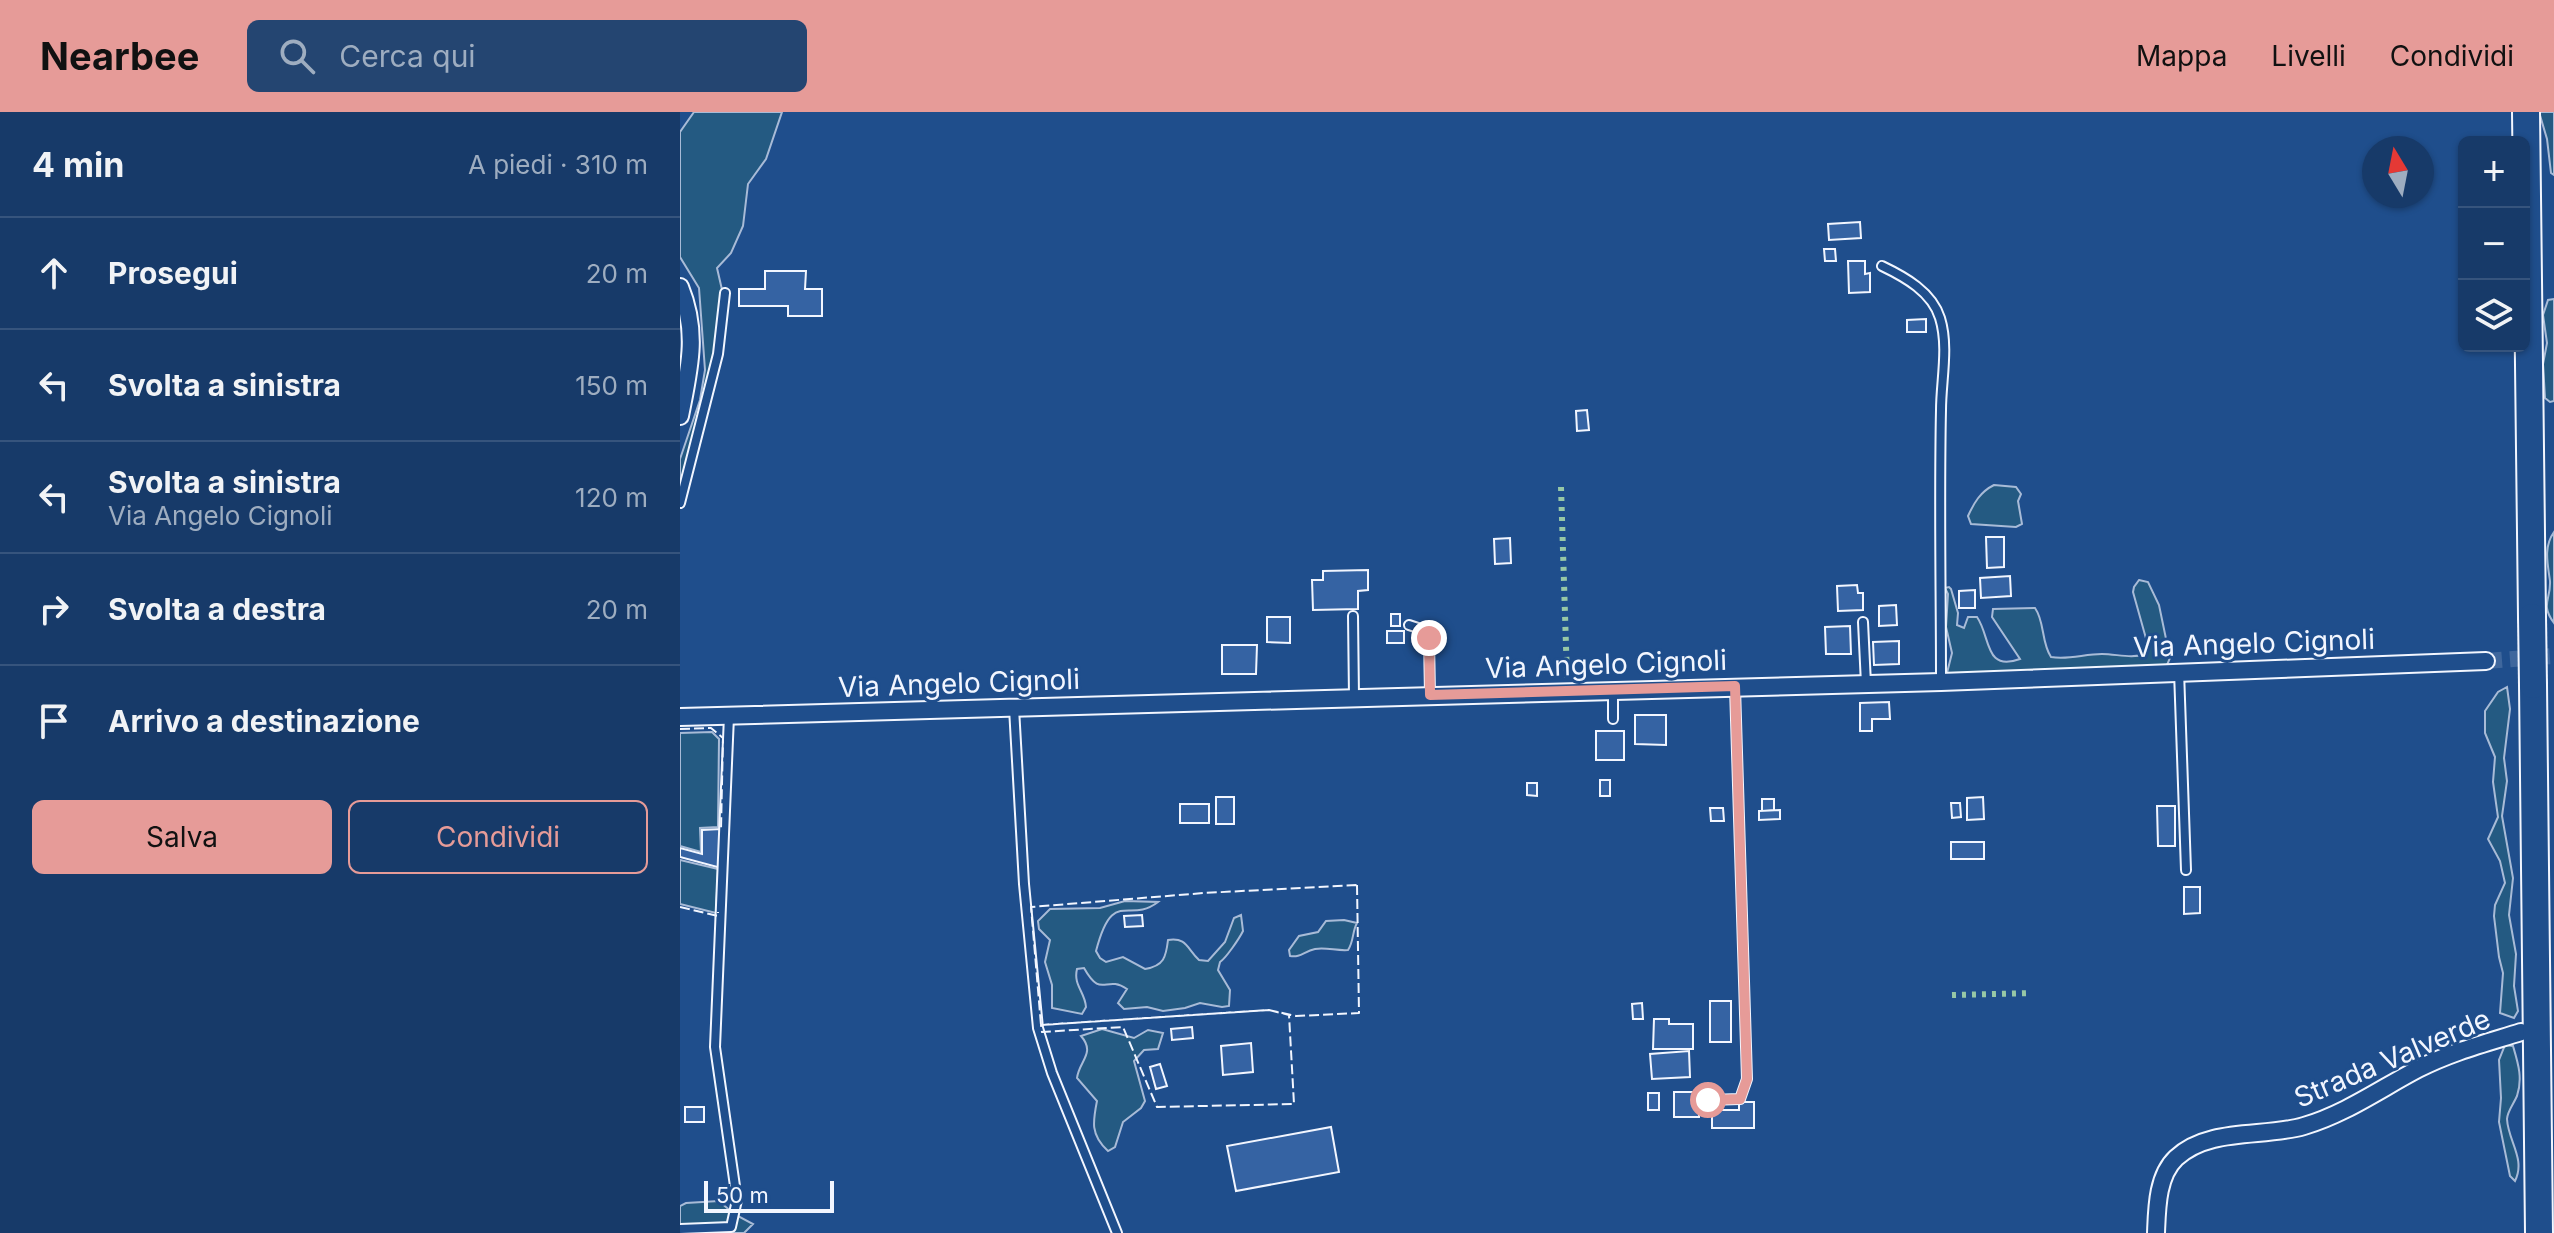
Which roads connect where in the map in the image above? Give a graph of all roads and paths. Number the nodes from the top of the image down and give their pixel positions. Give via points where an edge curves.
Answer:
1 (2526, 112) edge
2 (1882, 266) dead end
3 (680, 287) edge
4 (725, 293) dead end
5 (680, 416) edge
6 (680, 503) edge
7 (1353, 616) dead end
8 (1863, 622) dead end
9 (1409, 625) dead end
10 (2486, 661) tunnel mouth
11 (2179, 671) junction
12 (1941, 682) junction
13 (1866, 684) junction
14 (1735, 686) junction
15 (1613, 690) junction
16 (1430, 695) junction
17 (1354, 697) junction
18 (1014, 707) junction
19 (729, 715) junction
20 (680, 717) edge
21 (1613, 719) dead end
22 (2186, 870) dead end
23 (2521, 1032) dead end
24 (1708, 1100) dead end
25 (680, 1229) edge
26 (1117, 1233) edge
27 (2156, 1233) edge
28 (2539, 1233) edge

1 - 28 highway, bridge
2 - 12 lane via 1921,289 1940,317
3 - 5 street via 692,329
4 - 6 lane via 718,354
7 - 17 lane
8 - 13 lane
9 - 16 lane via 1429,638
10 - 11 street, Via Angelo Cignoli
11 - 12 street, Via Angelo Cignoli
11 - 22 lane
12 - 13 street, Via Angelo Cignoli
13 - 14 street, Via Angelo Cignoli
14 - 15 street, Via Angelo Cignoli
14 - 24 lane via 1747,1079 1740,1099
15 - 16 street, Via Angelo Cignoli
15 - 21 lane
16 - 17 street, Via Angelo Cignoli
17 - 18 street, Via Angelo Cignoli
18 - 19 street, Via Angelo Cignoli
18 - 26 lane via 1038,1028
19 - 20 street, Via Angelo Cignoli
19 - 25 lane via 715,1047 737,1200 731,1227
23 - 27 street, Strada Valverde via 2458,1051 2329,1118 2187,1150 2173,1160 2164,1180

